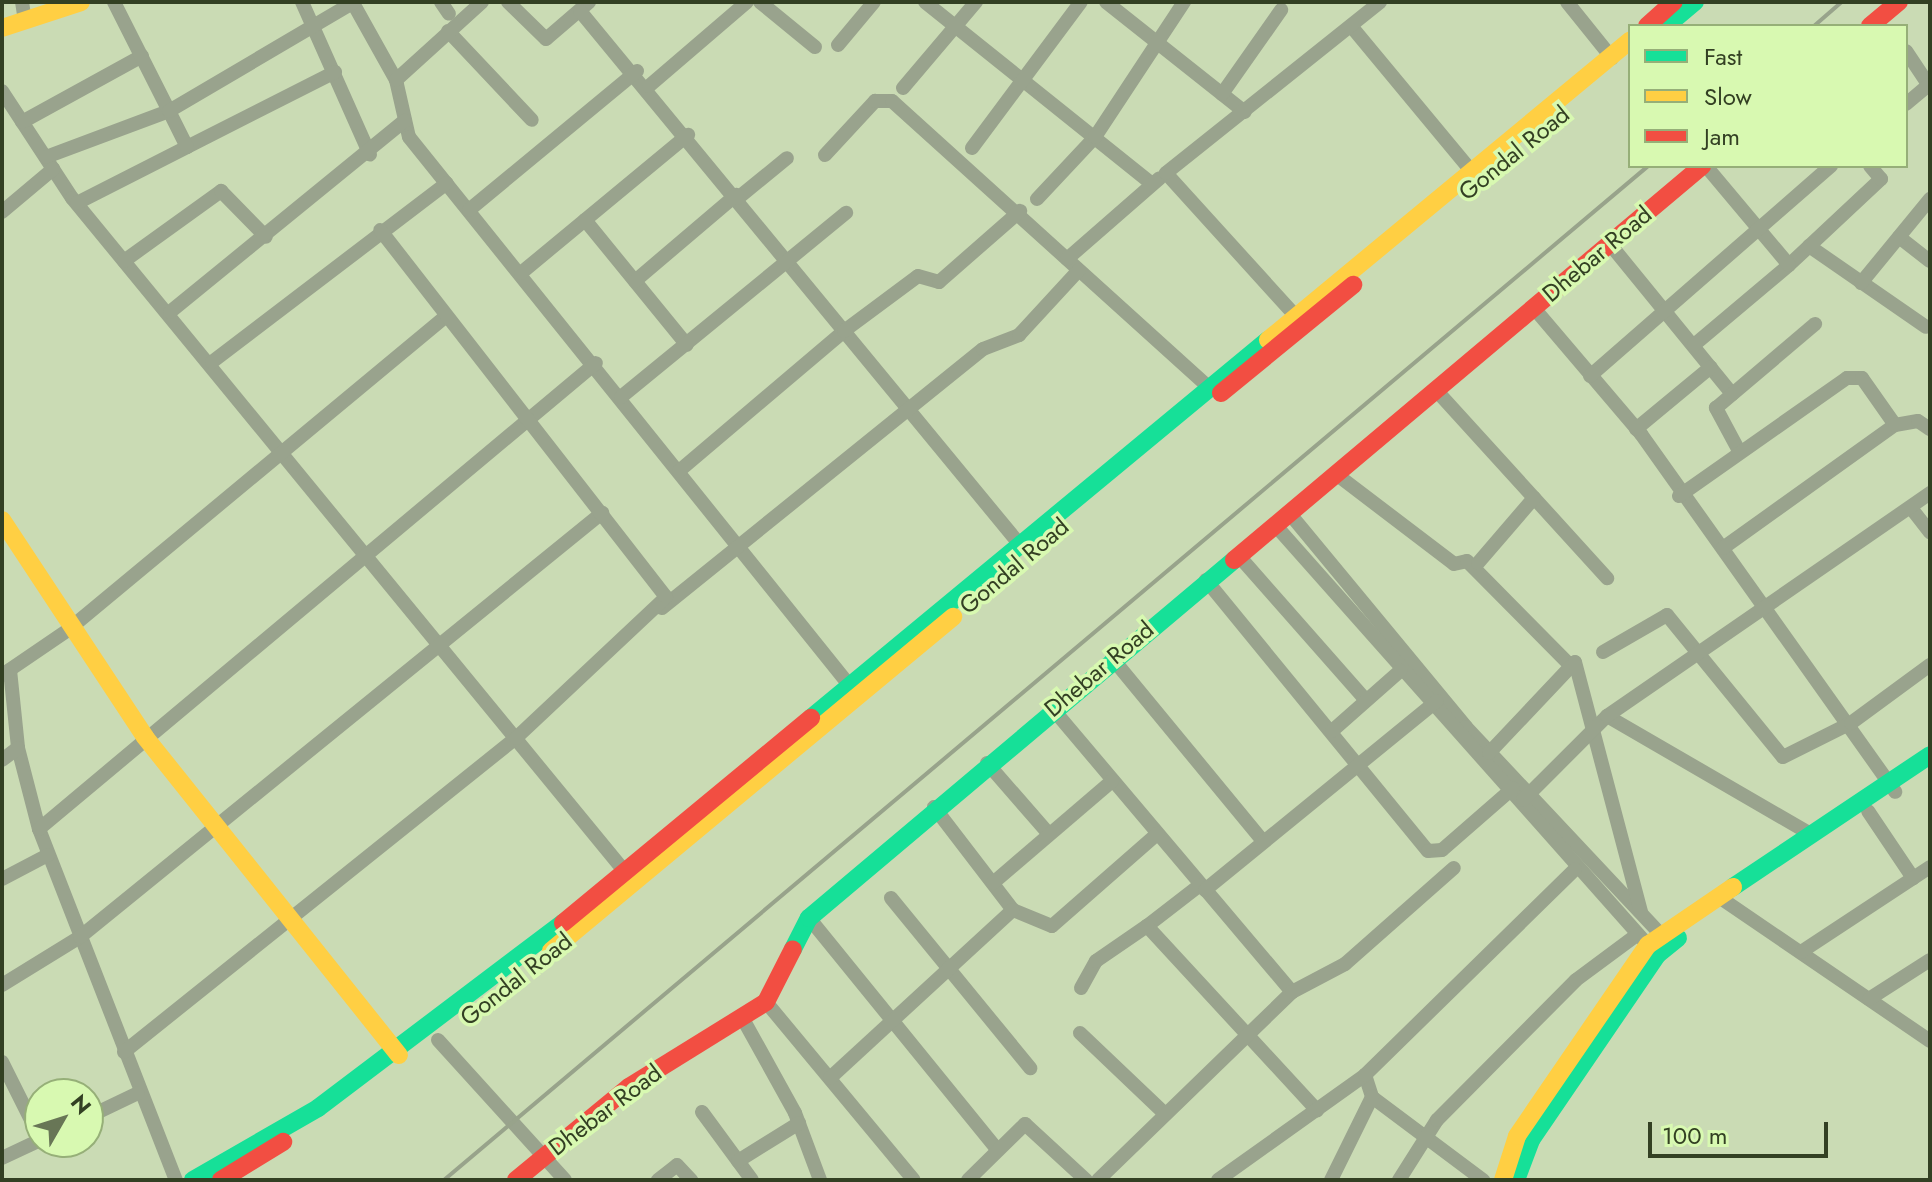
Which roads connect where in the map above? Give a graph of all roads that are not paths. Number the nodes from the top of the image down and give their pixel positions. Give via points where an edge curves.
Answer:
1 (81, 2) edge
2 (114, 2) edge
3 (302, 2) edge
4 (354, 2) edge
5 (482, 2) edge
6 (508, 2) edge
7 (747, 2) edge
8 (760, 2) edge
9 (874, 2) edge
10 (925, 2) edge
11 (976, 2) edge
12 (1081, 2) edge
13 (1106, 2) edge
14 (1184, 2) edge
15 (1380, 2) edge
16 (1567, 2) edge
17 (1674, 2) edge
18 (1695, 2) edge
19 (1899, 2) edge
20 (585, 6) edge
21 (1281, 10) dead end
22 (24, 11) edge
23 (1881, 22) edge
24 (1649, 24) edge
25 (1668, 24) edge
26 (953, 25) junction
27 (1351, 26) junction
28 (2, 28) edge
29 (313, 29) junction
30 (448, 31) junction
31 (1153, 39) junction
32 (838, 45) dead end
33 (815, 47) dead end
34 (1908, 54) edge
35 (142, 56) junction
36 (1621, 57) edge
37 (637, 71) junction
38 (335, 72) junction
39 (396, 80) junction
40 (1027, 81) junction
41 (649, 86) junction
42 (1929, 86) edge
43 (903, 88) dead end
44 (2, 91) edge
45 (1222, 94) junction
46 (1908, 102) edge
47 (169, 111) junction
48 (1245, 112) junction
49 (405, 120) junction
50 (532, 120) dead end
51 (22, 122) junction
52 (688, 135) junction
53 (1095, 137) junction
54 (187, 147) junction
55 (972, 148) dead end
56 (370, 155) junction
57 (825, 155) dead end
58 (787, 158) dead end
59 (50, 163) junction
60 (1702, 168) edge
61 (1706, 168) edge
62 (1829, 168) edge
63 (1872, 168) edge
64 (1472, 172) junction
65 (1166, 173) junction
66 (447, 183) junction
67 (1152, 184) junction
68 (737, 197) junction
69 (1037, 199) dead end
70 (1930, 199) edge
71 (77, 203) junction
72 (469, 210) junction
73 (1018, 211) junction
74 (2, 212) edge
75 (846, 213) dead end
76 (585, 220) junction
77 (1757, 227) junction
78 (380, 230) junction
79 (266, 237) junction
80 (1899, 237) junction
81 (1609, 243) junction
82 (1809, 246) junction
83 (787, 259) junction
84 (1067, 259) junction
85 (124, 261) junction
86 (1930, 261) edge
87 (1789, 265) junction
88 (1079, 270) junction
89 (521, 273) junction
90 (635, 281) junction
91 (1861, 283) junction
92 (1533, 307) junction
93 (170, 312) junction
94 (1668, 312) junction
95 (446, 316) junction
96 (1299, 320) junction
97 (1815, 324) dead end
98 (1926, 327) dead end
99 (844, 331) junction
100 (687, 345) junction
101 (1694, 345) junction
102 (212, 362) junction
103 (596, 363) junction
104 (1711, 367) junction
105 (1590, 376) junction
106 (1208, 387) junction
107 (1435, 389) junction
108 (1732, 394) junction
109 (621, 397) junction
110 (909, 408) junction
111 (530, 420) junction
112 (1895, 425) junction
113 (1636, 429) junction
114 (1930, 429) edge
115 (1738, 449) junction
116 (285, 452) junction
117 (679, 471) junction
118 (1336, 474) junction
119 (1930, 493) edge
120 (1679, 496) junction
121 (1534, 498) junction
122 (1911, 508) junction
123 (602, 513) junction
124 (2, 520) edge
125 (1283, 520) junction
126 (1930, 532) edge
127 (1021, 546) junction
128 (740, 548) junction
129 (1723, 548) junction
130 (367, 553) junction
131 (1238, 555) junction
132 (1478, 563) dead end
133 (1607, 578) dead end
134 (1206, 580) junction
135 (662, 608) junction
136 (1763, 608) junction
137 (68, 630) junction
138 (440, 643) junction
139 (1704, 653) junction
140 (1112, 658) junction
141 (1572, 663) junction
142 (1930, 665) edge
143 (1400, 671) junction
144 (6, 673) edge
145 (850, 686) junction
146 (1442, 697) junction
147 (1366, 700) junction
148 (1430, 707) junction
149 (1052, 708) junction
150 (1607, 716) junction
151 (1851, 723) junction
152 (1594, 729) junction
153 (1332, 731) junction
154 (145, 737) junction
155 (516, 738) junction
156 (18, 748) junction
157 (1489, 753) junction
158 (1930, 755) edge
159 (2, 760) edge
160 (1356, 762) junction
161 (987, 763) junction
162 (1930, 770) edge
163 (1112, 781) junction
164 (1892, 788) junction
165 (1518, 794) junction
166 (934, 807) junction
167 (1868, 811) junction
168 (217, 828) junction
169 (39, 829) junction
170 (1048, 833) junction
171 (1157, 834) junction
172 (1812, 835) junction
173 (1263, 841) junction
174 (48, 855) junction
175 (1930, 867) edge
176 (1454, 868) dead end
177 (1575, 869) junction
178 (1913, 878) junction
179 (2, 879) edge
180 (631, 879) junction
181 (993, 883) junction
182 (1203, 888) junction
183 (891, 898) dead end
184 (1724, 900) junction
185 (1013, 910) junction
186 (1642, 914) junction
187 (809, 918) junction
188 (292, 920) junction
189 (1147, 926) junction
190 (80, 937) junction
191 (1653, 942) junction
192 (1801, 952) junction
193 (1930, 960) edge
194 (951, 967) junction
195 (2, 985) edge
196 (1081, 988) dead end
197 (1292, 992) junction
198 (1869, 999) junction
199 (766, 1002) junction
200 (892, 1016) junction
201 (743, 1019) junction
202 (1080, 1033) dead end
203 (1249, 1033) junction
204 (438, 1040) junction
205 (1930, 1041) edge
206 (124, 1052) junction
207 (2, 1062) edge
208 (398, 1064) junction
209 (1030, 1068) dead end
210 (1365, 1075) junction
211 (830, 1078) junction
212 (138, 1093) junction
213 (1372, 1097) junction
214 (24, 1107) edge
215 (104, 1109) edge
216 (1317, 1110) junction
217 (702, 1112) dead end
218 (1165, 1114) junction
219 (799, 1123) junction
220 (1420, 1138) junction
221 (24, 1147) edge
222 (996, 1148) junction
223 (543, 1157) junction
224 (2, 1158) edge
225 (738, 1161) junction
226 (1232, 1174) edge
227 (1077, 1178) edge
228 (1475, 1178) edge
229 (176, 1180) edge
230 (193, 1180) edge
231 (221, 1180) edge
232 (516, 1180) edge
233 (565, 1180) edge
234 (658, 1180) edge
235 (691, 1180) edge
236 (752, 1180) edge
237 (820, 1180) edge
238 (914, 1180) edge
239 (968, 1180) edge
240 (1098, 1180) edge
241 (1218, 1180) edge
242 (1331, 1180) edge
243 (1399, 1180) edge
244 (1503, 1180) edge
245 (1516, 1180) edge

1 - 22 main road
2 - 35 street
3 - 29 street
4 - 29 street
4 - 39 street
5 - 30 street
6 - 20 street via 546,39
7 - 41 street
8 - 33 street
9 - 32 street
10 - 26 street
11 - 26 street
12 - 40 street
13 - 31 street
14 - 31 street
15 - 27 street
16 - 36 street
17 - 24 main road
18 - 25 main road
19 - 23 main road
20 - 37 street
21 - 45 street
22 - 28 main road
26 - 40 street
26 - 43 street
27 - 48 street
27 - 64 street
29 - 38 street
29 - 47 street
30 - 39 street
30 - 50 street
31 - 45 street
31 - 53 street
34 - 42 street
35 - 47 street
35 - 51 street
36 - 64 main road
36 - 96 main road, Gondal Road
37 - 41 street
37 - 72 street
38 - 54 street
38 - 56 street
39 - 49 street
40 - 53 street
40 - 55 street
41 - 52 street
42 - 46 street
44 - 51 street
45 - 48 street
47 - 54 street
47 - 59 street
48 - 65 street
49 - 56 street
49 - 66 street via 409,137
51 - 59 street
52 - 68 street
52 - 76 street
53 - 67 street
53 - 69 street
54 - 71 street
56 - 79 street
57 - 73 street via 875,101 892,101
58 - 68 street
59 - 71 street
59 - 74 street
60 - 81 main road, Dhebar Road
61 - 77 street
62 - 77 street
63 - 82 street via 1881,179
64 - 96 main road
65 - 67 street
65 - 96 street
66 - 72 street
66 - 78 street
67 - 84 street
68 - 83 street
68 - 90 street
70 - 80 street
71 - 85 street
72 - 89 street
73 - 84 street
73 - 99 street via 939,282 918,276
75 - 83 street
76 - 89 street
76 - 90 street
77 - 87 street
77 - 94 street
78 - 95 street
78 - 102 street
79 - 85 street via 221,191
79 - 93 street
80 - 86 street
80 - 91 street
81 - 92 main road, Dhebar Road
81 - 94 street
82 - 87 street
82 - 91 street
83 - 99 street
83 - 100 street
84 - 88 street
85 - 93 street
87 - 101 street
88 - 106 street
88 - 110 street via 1019,335 983,349
89 - 103 street
90 - 100 street
91 - 98 street
92 - 105 street
92 - 107 main road, Dhebar Road
93 - 102 street
94 - 101 street
94 - 105 street
95 - 111 street
95 - 116 street
96 - 106 main road
96 - 180 main road, Gondal Road
97 - 108 street
99 - 110 street
99 - 117 street
100 - 109 street
101 - 104 street
102 - 116 street
103 - 109 street
103 - 111 street
104 - 108 street
104 - 113 street
105 - 113 street
106 - 127 main road
107 - 118 main road, Dhebar Road
107 - 121 street
108 - 115 street via 1716,415
109 - 117 street
110 - 127 street
110 - 128 street
111 - 123 street
111 - 130 street
112 - 114 street via 1918,421
112 - 115 street via 1855,376
112 - 129 street
113 - 120 street
115 - 120 street
116 - 130 street
116 - 137 street
117 - 128 street
118 - 125 main road, Dhebar Road
118 - 141 street via 1454,564 1467,561
119 - 122 street
120 - 129 street
121 - 132 street
121 - 133 street
122 - 126 street
122 - 136 street
123 - 135 street via 659,587
123 - 138 street
124 - 137 main road
125 - 131 main road, Dhebar Road
125 - 143 street
125 - 146 street
127 - 145 main road
128 - 135 street
128 - 145 street
129 - 136 street
130 - 138 street
130 - 154 street
131 - 134 main road, Dhebar Road
131 - 147 street
134 - 140 main road, Dhebar Road
134 - 153 street
135 - 155 street
136 - 139 street
136 - 151 street
137 - 144 street
137 - 154 main road
138 - 155 street
138 - 168 street
139 - 141 street via 1663,613
139 - 150 street
139 - 151 street via 1783,757
140 - 149 main road, Dhebar Road
140 - 173 street
141 - 152 street
141 - 157 street
142 - 151 street
143 - 147 street
143 - 148 street
144 - 156 street
145 - 180 main road
146 - 148 street
146 - 157 street
147 - 153 street
148 - 160 street
148 - 165 street
149 - 161 main road, Dhebar Road
149 - 163 street
150 - 152 street
150 - 172 street
151 - 164 street
152 - 165 street
152 - 186 street
153 - 160 street
154 - 168 main road
154 - 169 street
155 - 180 street
155 - 188 street
156 - 159 street
156 - 169 street
157 - 165 street
158 - 164 main road
160 - 165 street via 1431,852
160 - 173 street
161 - 166 main road, Dhebar Road
161 - 170 street
162 - 164 main road
163 - 170 street
163 - 171 street
164 - 167 main road
164 - 172 main road
165 - 177 street
165 - 186 street
166 - 181 street
166 - 187 main road, Dhebar Road
167 - 178 street
167 - 184 main road
168 - 188 main road
168 - 190 street
169 - 174 street
170 - 181 street
171 - 182 street
171 - 185 street via 1052,926
172 - 184 main road
173 - 182 street
174 - 179 street
174 - 190 street
175 - 178 street
176 - 197 street via 1345,964
177 - 191 street
177 - 210 street
178 - 192 street
180 - 204 main road, Gondal Road
180 - 208 main road
181 - 185 street
182 - 189 street
182 - 197 street
183 - 194 street
184 - 191 main road
184 - 192 street
185 - 194 street
186 - 191 street
187 - 199 main road, Dhebar Road
187 - 200 street
188 - 206 street
188 - 208 main road
189 - 196 street via 1096,961
189 - 203 street
190 - 195 street
190 - 206 street
191 - 220 street via 1576,980
191 - 244 main road via 1517,1136
191 - 245 main road via 1531,1140
192 - 198 street
193 - 198 street
194 - 200 street
194 - 209 street
197 - 203 street
198 - 205 street
199 - 201 main road, Dhebar Road
199 - 211 street
200 - 211 street
200 - 222 street
201 - 219 street
201 - 223 main road, Dhebar Road via 642,1078
202 - 218 street
203 - 216 street
203 - 218 street
204 - 208 main road, Gondal Road
204 - 223 street
206 - 212 street
207 - 214 street
208 - 230 main road
208 - 231 main road
210 - 213 street
210 - 216 street
211 - 238 street
212 - 215 street
212 - 229 street
213 - 220 street
213 - 242 street
216 - 226 street
217 - 225 street
218 - 240 street
219 - 225 street
219 - 237 street
220 - 228 street
220 - 243 street
221 - 224 street
222 - 227 street via 1031,1124
222 - 239 street
223 - 232 main road, Dhebar Road
223 - 233 street
225 - 236 street
226 - 241 street
234 - 235 street via 677,1165

